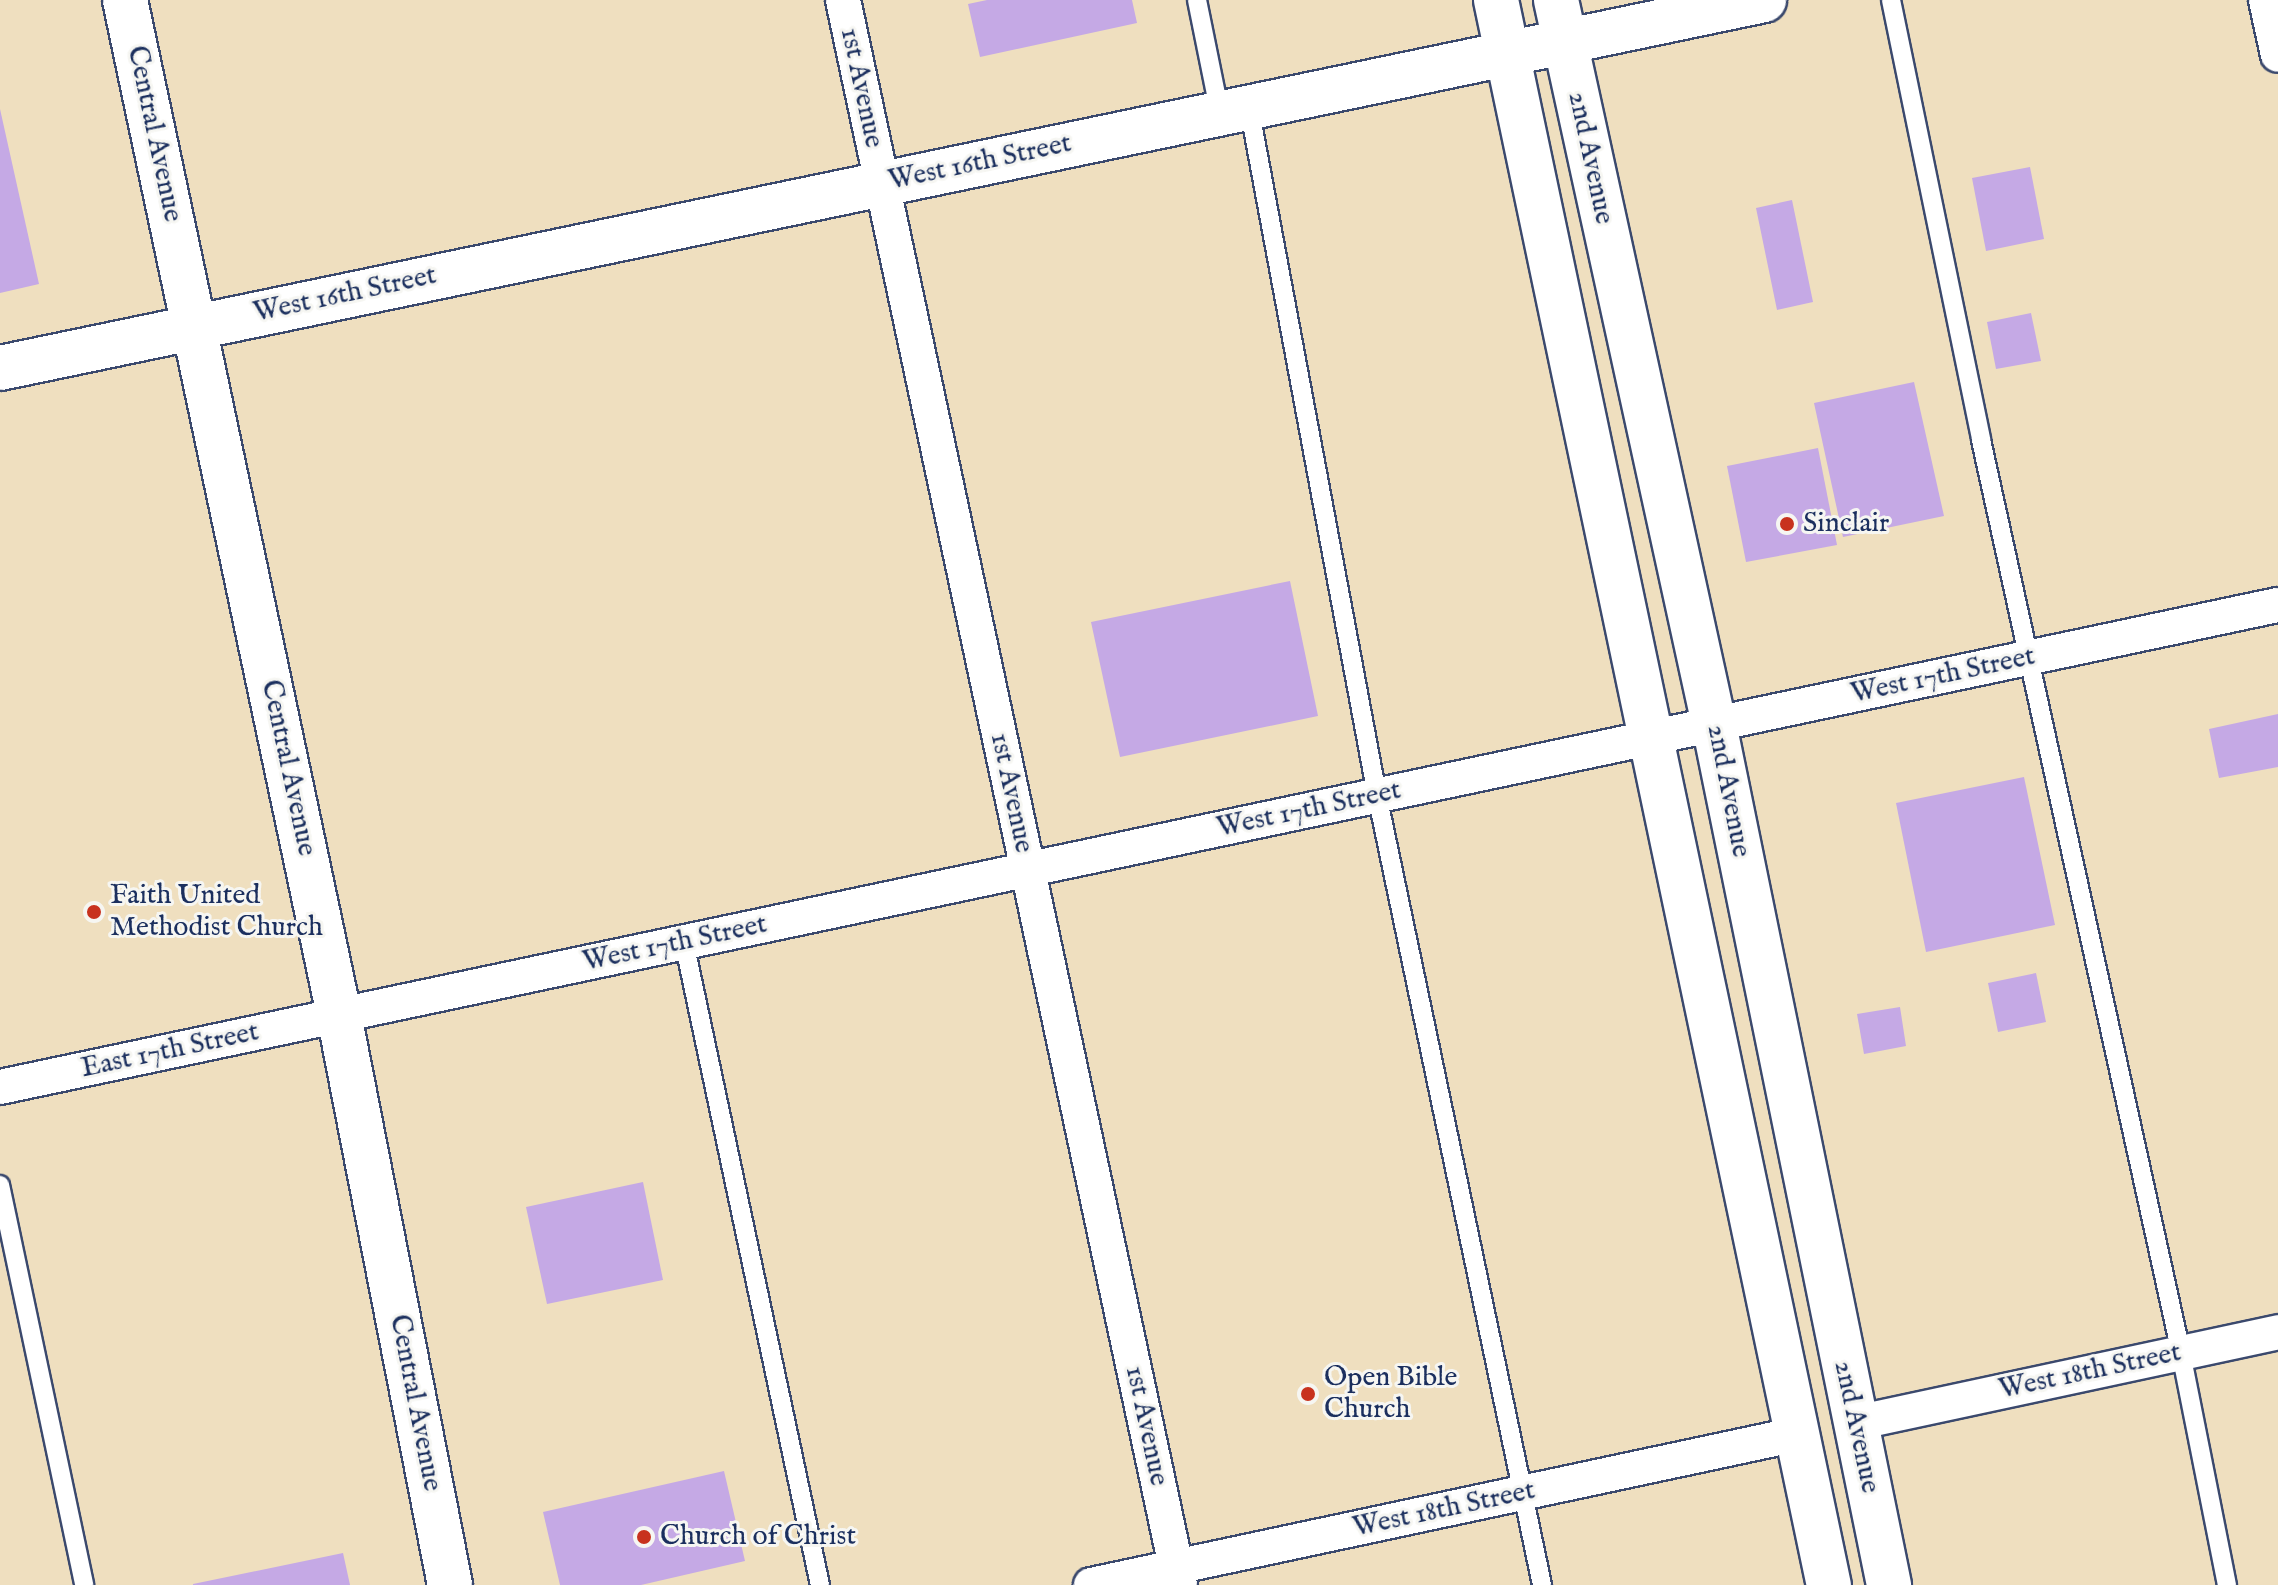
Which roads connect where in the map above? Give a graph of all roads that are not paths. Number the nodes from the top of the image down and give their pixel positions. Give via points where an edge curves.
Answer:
1 (125, 0) edge
2 (843, 0) edge
3 (1197, 0) edge
4 (1496, 0) edge
5 (1556, 0) edge
6 (1764, 0) edge
7 (1891, 0) edge
8 (2266, 0) edge
9 (1564, 42) junction
10 (1507, 54) junction
11 (2278, 55) edge
12 (1234, 110) junction
13 (882, 183) junction
14 (195, 327) junction
15 (0, 368) edge
16 (2278, 605) edge
17 (2031, 657) junction
18 (1714, 724) junction
19 (1651, 737) junction
20 (1377, 795) junction
21 (1027, 869) junction
22 (684, 942) junction
23 (339, 1015) junction
24 (0, 1087) edge
25 (0, 1185) edge
26 (2278, 1332) edge
27 (2181, 1353) junction
28 (1855, 1423) junction
29 (1798, 1434) junction
30 (1523, 1493) junction
31 (1178, 1576) edge
32 (84, 1585) edge
33 (450, 1585) edge
34 (820, 1585) edge
35 (1091, 1585) edge
36 (1542, 1585) edge
37 (1829, 1585) edge
38 (1889, 1585) edge
39 (2227, 1585) edge

1 - 14 street, Central Avenue
2 - 13 street, 1st Avenue
3 - 12 lane
4 - 10 street, 2nd Avenue
5 - 9 street, 2nd Avenue
6 - 9 street, West 16th Street
7 - 17 lane
8 - 11 street
9 - 10 street, West 16th Street
9 - 18 street, 2nd Avenue
10 - 12 street, West 16th Street
10 - 19 street, 2nd Avenue
12 - 13 street, West 16th Street
12 - 20 lane
13 - 14 street, West 16th Street
13 - 21 street, 1st Avenue
14 - 15 street, West 16th Street
14 - 23 street, Central Avenue
16 - 17 street, West 17th Street
17 - 18 street, West 17th Street
17 - 27 lane
18 - 19 street, West 17th Street
18 - 28 street, 2nd Avenue
19 - 20 street, West 17th Street
19 - 29 street, 2nd Avenue
20 - 21 street, West 17th Street
20 - 30 lane
21 - 22 street, West 17th Street
21 - 31 street, 1st Avenue
22 - 23 street, West 17th Street
22 - 34 lane
23 - 24 street, East 17th Street
23 - 33 street, Central Avenue
25 - 32 lane
26 - 27 street, West 18th Street
27 - 28 street, West 18th Street
27 - 39 lane
28 - 38 street, 2nd Avenue
29 - 30 street, West 18th Street
29 - 37 street, 2nd Avenue
30 - 31 street, West 18th Street
30 - 36 lane
31 - 35 street, West 18th Street

